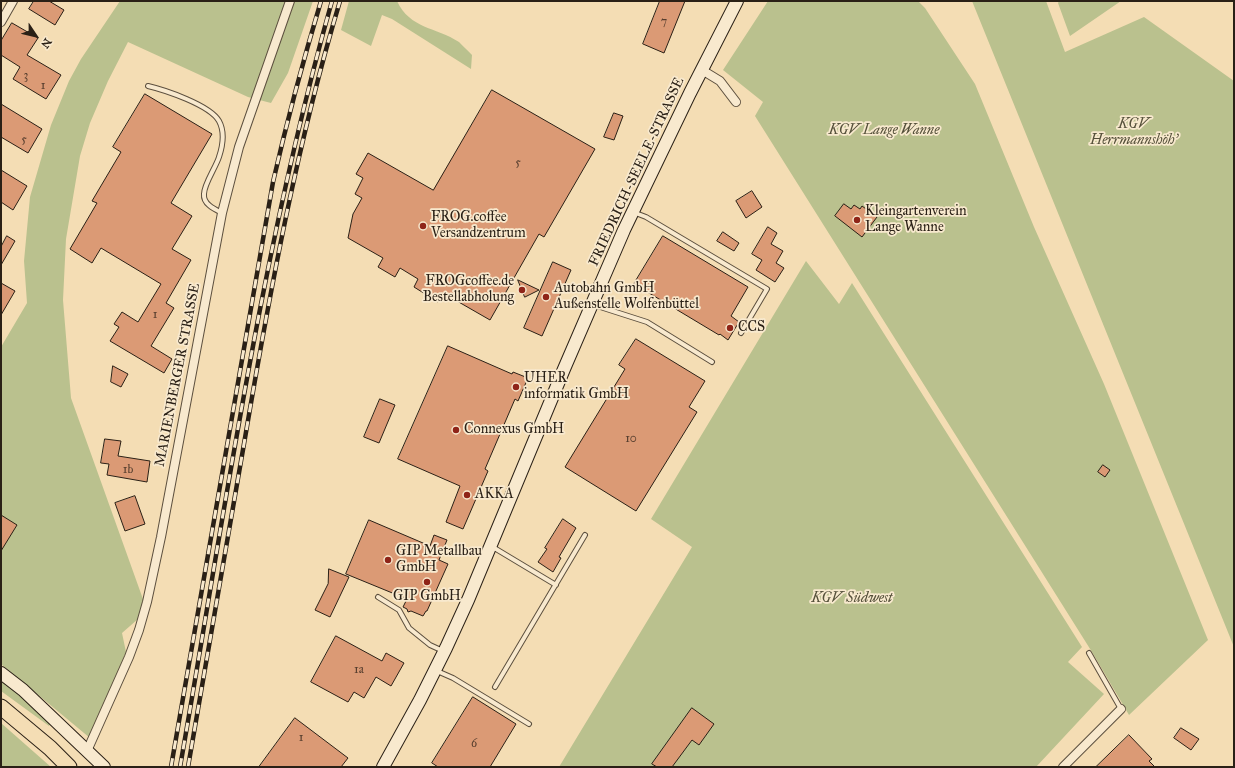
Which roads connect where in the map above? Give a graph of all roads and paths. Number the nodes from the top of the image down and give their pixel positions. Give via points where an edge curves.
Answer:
1 (14, 1) edge
2 (290, 1) edge
3 (737, 1) edge
4 (1, 22) edge
5 (702, 70) junction
6 (148, 86) dead end
7 (736, 102) dead end
8 (222, 212) junction
9 (633, 212) junction
10 (592, 304) junction
11 (741, 333) dead end
12 (712, 362) dead end
13 (585, 535) dead end
14 (490, 546) junction
15 (556, 585) junction
16 (378, 597) dead end
17 (444, 652) junction
18 (1089, 653) dead end
19 (435, 670) junction
20 (1, 673) edge
21 (495, 687) dead end
22 (1, 707) edge
23 (1121, 709) joint
24 (528, 724) dead end
25 (87, 751) junction
26 (69, 767) edge
27 (104, 767) edge
28 (383, 767) edge
29 (1063, 767) edge

1 - 4 street
2 - 8 street, MARIENBERGER STRASSE via 239,147
3 - 5 street, FRIEDRICH-SEELE-STRASSE
5 - 7 street, FRIEDRICH-SEELE-STRASSE via 720,80
5 - 9 street, FRIEDRICH-SEELE-STRASSE
6 - 8 lane via 164,89 190,101 210,112 218,120 223,140 219,157 203,195 210,207
8 - 25 street, MARIENBERGER STRASSE via 147,602 132,652
9 - 10 street, FRIEDRICH-SEELE-STRASSE
9 - 11 lane via 646,217 767,289
10 - 12 lane via 647,322
10 - 14 street, FRIEDRICH-SEELE-STRASSE
13 - 15 lane
14 - 15 lane
14 - 17 street, FRIEDRICH-SEELE-STRASSE
15 - 21 lane
16 - 17 lane via 399,610 409,628 430,645
17 - 19 street, FRIEDRICH-SEELE-STRASSE
18 - 23 lane
19 - 24 lane
19 - 28 street, FRIEDRICH-SEELE-STRASSE
20 - 25 street via 23,690
22 - 26 highway
23 - 29 street
25 - 27 street

